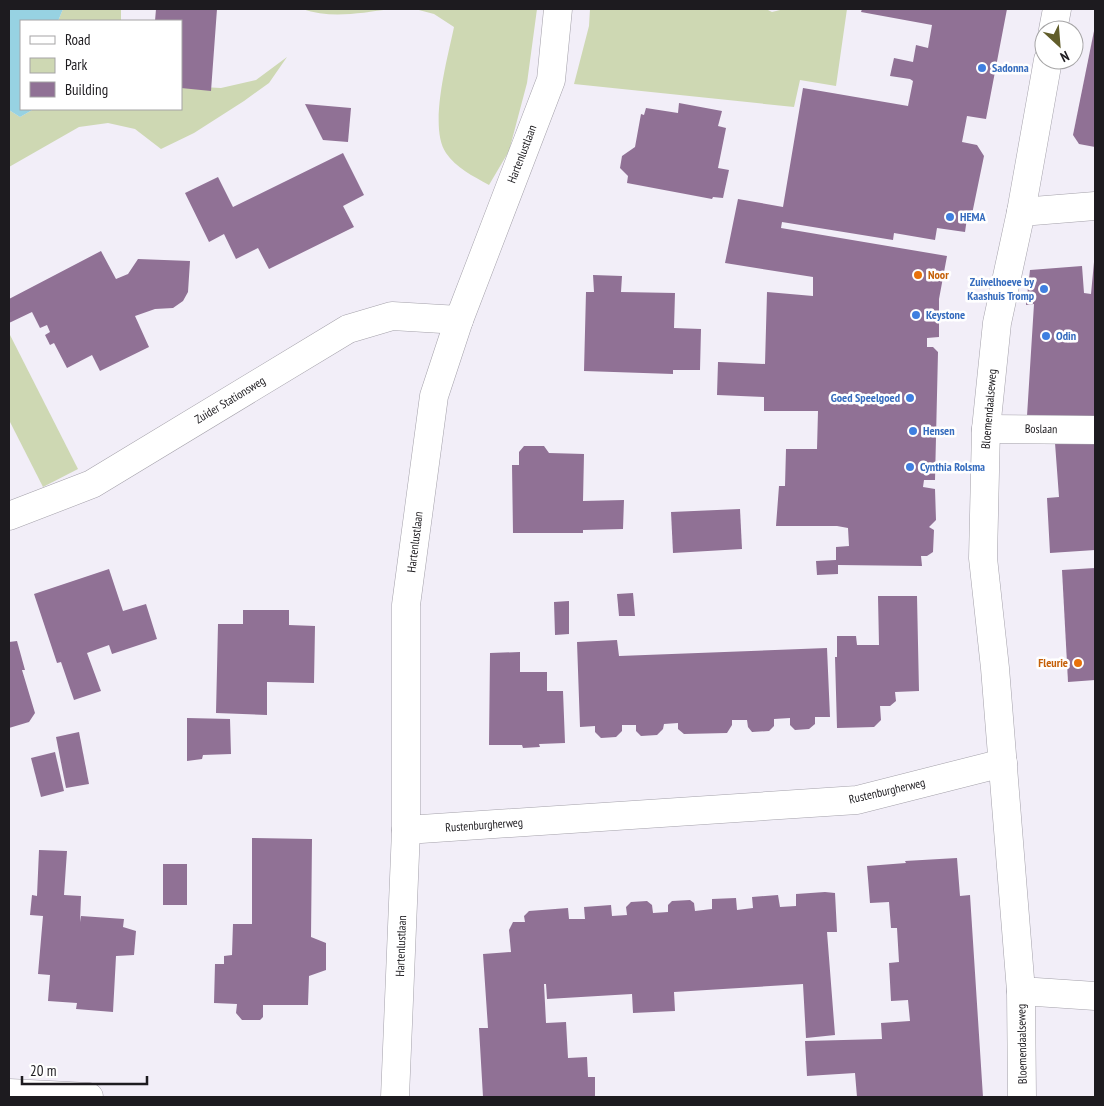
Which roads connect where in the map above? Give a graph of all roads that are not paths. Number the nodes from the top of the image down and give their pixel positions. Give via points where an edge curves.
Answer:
1 (558, 9) edge
2 (1046, 70) edge
3 (1095, 206) edge
4 (1021, 212) junction
5 (459, 320) junction
6 (986, 429) junction
7 (1095, 430) edge
8 (9, 516) edge
9 (1003, 762) junction
10 (406, 830) junction
11 (1021, 991) junction
12 (1095, 996) edge
13 (10, 1094) edge
14 (89, 1097) edge
15 (395, 1097) edge
16 (1022, 1097) edge

1 - 5 street, Hartenlustlaan via 551,80
2 - 4 street, Bloemendaalseweg
3 - 4 street
4 - 6 street, Bloemendaalseweg via 997,323
5 - 8 street, Zuider Stationsweg via 392,316 348,329 92,484
5 - 10 street, Hartenlustlaan via 434,396 406,605
6 - 7 street, Boslaan
6 - 9 street, Bloemendaalseweg via 983,558
9 - 10 street, Rustenburgherweg via 857,800
9 - 11 street
10 - 15 street, Hartenlustlaan
11 - 12 street
11 - 16 street, Bloemendaalseweg
13 - 14 street

